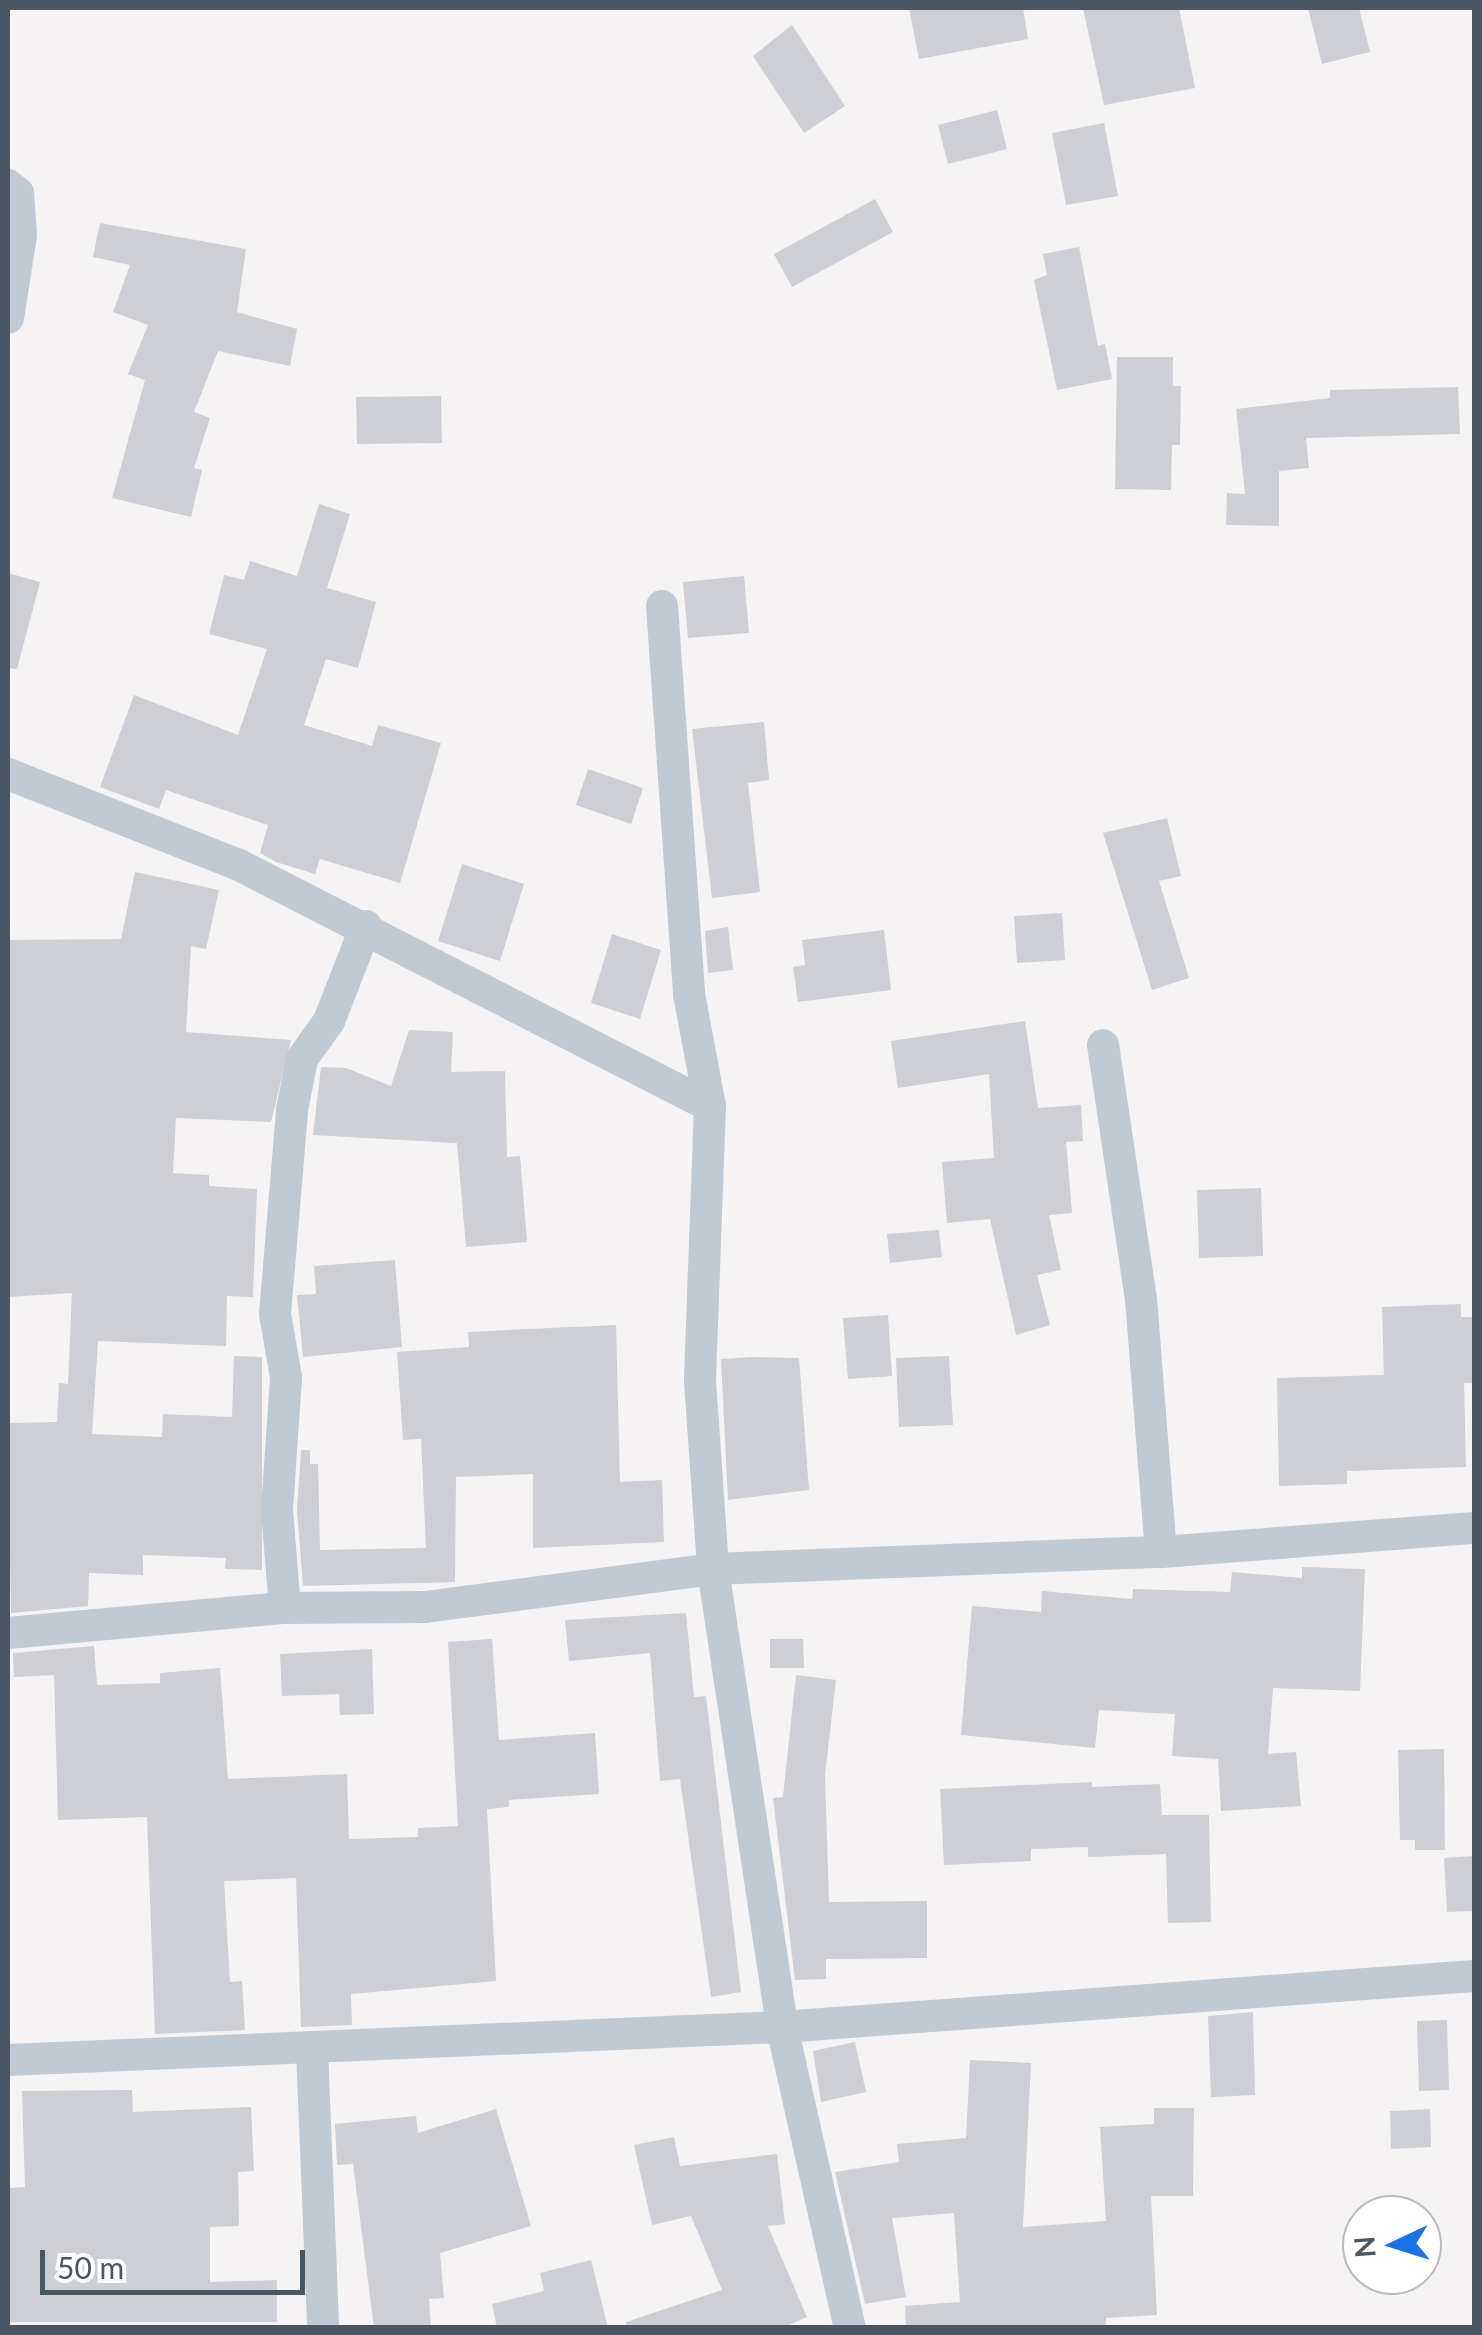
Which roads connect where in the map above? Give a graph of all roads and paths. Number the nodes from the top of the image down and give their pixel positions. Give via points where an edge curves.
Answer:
1 (8, 185) edge
2 (8, 318) edge
3 (662, 606) dead end
4 (8, 774) edge
5 (366, 926) junction
6 (1103, 1044) dead end
7 (710, 1106) junction
8 (1474, 1528) edge
9 (1161, 1552) junction
10 (714, 1570) junction
11 (286, 1608) junction
12 (8, 1634) edge
13 (1474, 1976) edge
14 (782, 2028) junction
15 (312, 2049) junction
16 (8, 2060) edge
17 (323, 2328) edge
18 (850, 2328) edge

1 - 2 street via 18,192 21,236
3 - 7 street via 689,994
4 - 5 street via 239,865
5 - 7 street
5 - 11 street via 329,1021 302,1059 292,1110 275,1314 286,1377 277,1510
6 - 9 street via 1141,1299
7 - 10 street via 700,1382
8 - 9 street
9 - 10 street
10 - 11 street via 424,1607
10 - 14 street
11 - 12 street
13 - 14 street
14 - 15 street
14 - 18 street
15 - 16 street
15 - 17 street

